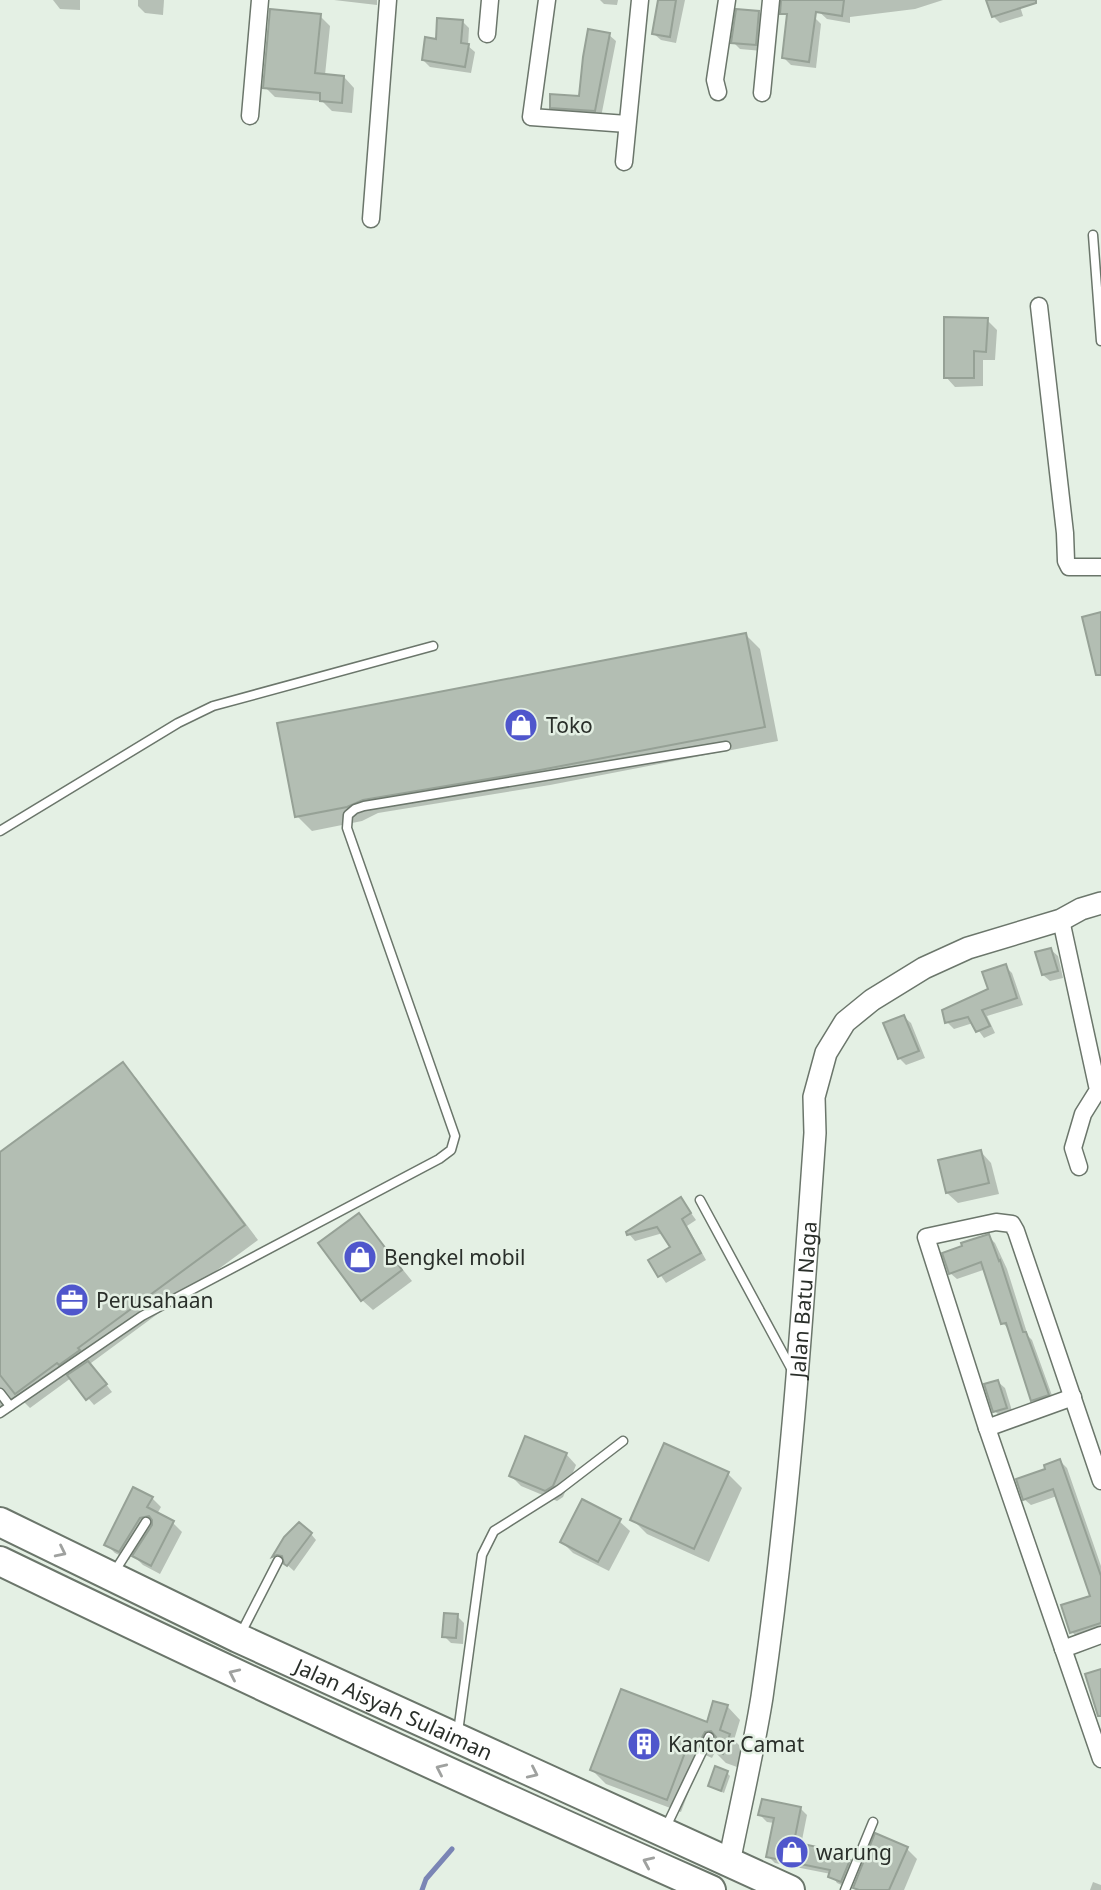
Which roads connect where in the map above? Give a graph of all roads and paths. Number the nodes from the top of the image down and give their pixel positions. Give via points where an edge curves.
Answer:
1 (260, 0) edge
2 (388, 0) edge
3 (490, 0) edge
4 (547, 0) edge
5 (640, 0) edge
6 (727, 0) edge
7 (771, 0) edge
8 (487, 34) dead end
9 (718, 92) dead end
10 (762, 93) dead end
11 (250, 117) dead end
12 (626, 124) junction
13 (624, 162) dead end
14 (371, 219) dead end
15 (1093, 235) dead end
16 (1040, 306) dead end
17 (1101, 341) edge
18 (1101, 567) edge
19 (433, 646) dead end
20 (726, 746) dead end
21 (0, 831) edge
22 (1101, 903) edge
23 (1061, 920) junction
24 (1099, 1091) edge
25 (1079, 1167) dead end
26 (700, 1200) dead end
27 (798, 1382) junction
28 (0, 1393) edge
29 (1073, 1397) junction
30 (10, 1406) junction
31 (0, 1413) edge
32 (987, 1428) junction
33 (623, 1441) dead end
34 (1101, 1481) edge
35 (0, 1521) edge
36 (146, 1522) dead end
37 (0, 1561) edge
38 (278, 1561) dead end
39 (112, 1576) junction
40 (1101, 1635) edge
41 (238, 1638) junction
42 (1063, 1649) junction
43 (709, 1737) dead end
44 (457, 1739) junction
45 (1101, 1759) edge
46 (873, 1822) dead end
47 (663, 1833) junction
48 (729, 1863) junction
49 (711, 1890) edge
50 (790, 1890) edge
51 (845, 1890) edge

1 - 11 street
2 - 14 street
3 - 8 street
4 - 12 street via 531,117
5 - 12 street
6 - 9 street via 715,80
7 - 10 street
12 - 13 street
15 - 17 lane
16 - 18 street via 1066,562 1069,567
19 - 21 lane via 213,706
20 - 30 lane via 355,809 348,815 347,828 455,1136 451,1150 142,1316
22 - 23 street, Jalan Batu Naga
23 - 24 street
23 - 27 street, Jalan Batu Naga via 968,948 924,968 872,1000 834,1036 814,1097
24 - 25 street via 1083,1114 1073,1148
26 - 27 lane
27 - 48 street, Jalan Batu Naga via 762,1695
28 - 30 lane
29 - 32 street
29 - 32 street via 1012,1224 996,1222 926,1237
29 - 34 street
30 - 31 lane
32 - 42 street
33 - 44 lane via 559,1490 494,1531 486,1543
35 -> 39 highway, Jalan Aisyah Sulaiman
36 - 39 lane
49 -> 37 highway, Jalan Aisyah Sulaiman via 468,1782
38 - 41 lane
39 - 41 highway, Jalan Aisyah Sulaiman
40 - 42 street
41 - 44 highway, Jalan Aisyah Sulaiman
42 - 45 street
43 - 47 lane
44 -> 47 highway, Jalan Aisyah Sulaiman
46 - 51 lane
47 - 48 highway, Jalan Aisyah Sulaiman
48 - 50 highway, Jalan Aisyah Sulaiman

